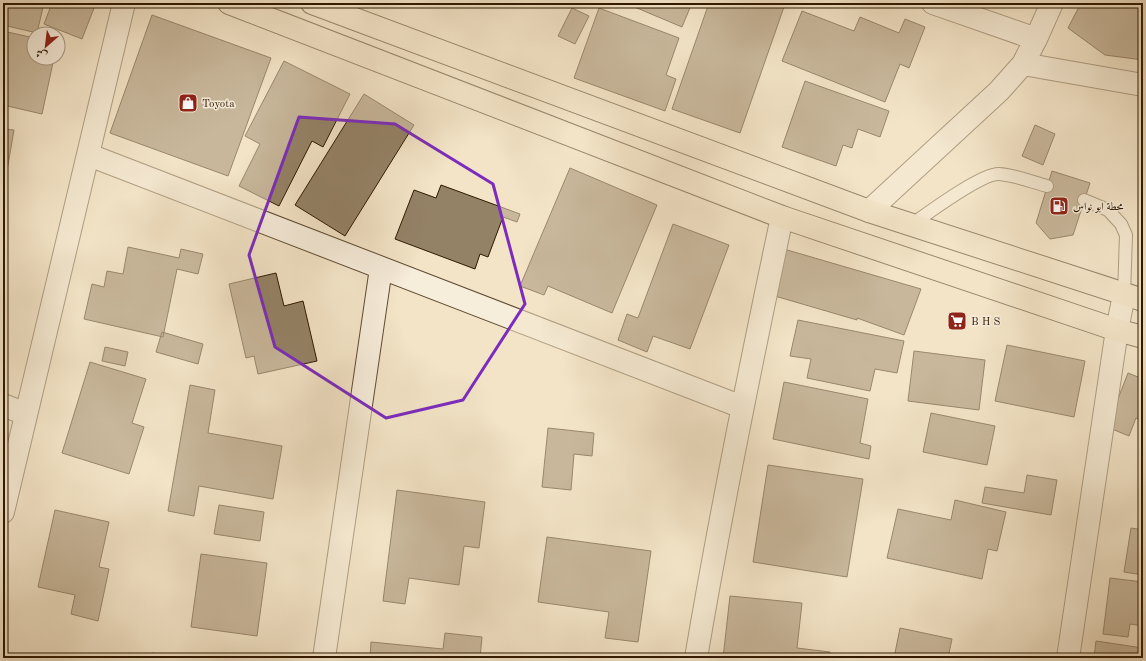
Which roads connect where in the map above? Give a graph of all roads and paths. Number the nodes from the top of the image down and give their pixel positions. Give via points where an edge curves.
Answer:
1 (124, 3) edge
2 (229, 3) edge
3 (312, 3) edge
4 (933, 3) edge
5 (1052, 3) edge
6 (1036, 38) junction
7 (1023, 64) junction
8 (1143, 85) edge
9 (89, 154) junction
10 (1047, 186) dead end
11 (1084, 200) dead end
12 (869, 211) junction
13 (782, 217) junction
14 (911, 224) junction
15 (381, 268) junction
16 (1133, 298) edge
17 (1117, 330) junction
18 (1143, 337) edge
19 (3, 405) edge
20 (742, 407) junction
21 (26, 414) junction
22 (3, 512) edge
23 (324, 658) edge
24 (696, 658) edge
25 (1068, 658) edge

1 - 9 street
2 - 13 main road
3 - 12 main road
4 - 6 street
5 - 6 street
6 - 7 street
7 - 8 street
7 - 12 street via 999,91
9 - 15 street
9 - 21 street
10 - 14 lane via 997,174 972,184
11 - 16 lane via 1108,210 1121,224 1126,235
12 - 14 main road
13 - 17 main road
13 - 20 street
14 - 16 main road
15 - 20 street
15 - 23 street
16 - 17 street
17 - 18 main road
17 - 25 street
19 - 21 street
20 - 24 street
21 - 22 street

